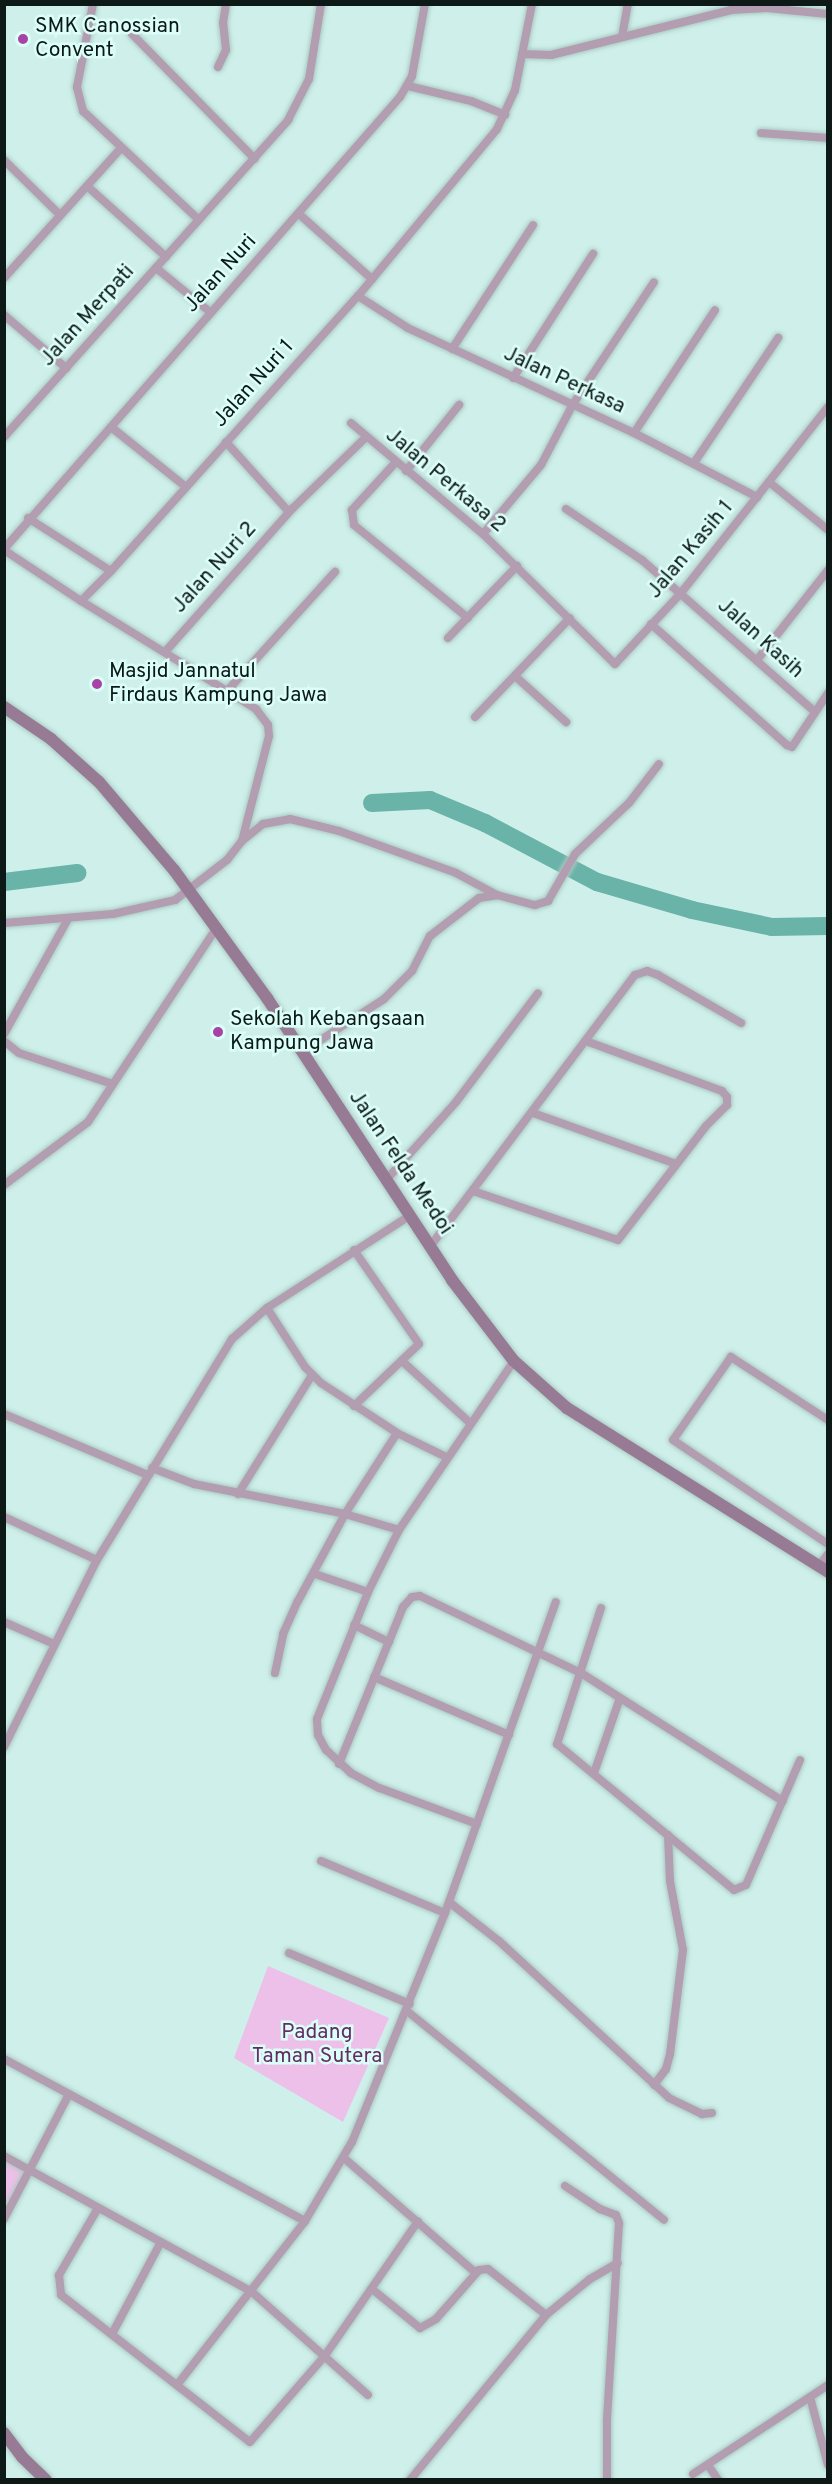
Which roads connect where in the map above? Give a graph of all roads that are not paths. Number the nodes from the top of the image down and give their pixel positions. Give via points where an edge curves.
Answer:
1 (93, 4) edge
2 (226, 4) edge
3 (321, 4) edge
4 (425, 4) edge
5 (532, 4) edge
6 (628, 4) edge
7 (716, 9) edge
8 (828, 14) edge
9 (132, 34) dead end
10 (622, 37) junction
11 (522, 54) junction
12 (218, 68) dead end
13 (408, 86) junction
14 (505, 115) junction
15 (761, 133) dead end
16 (828, 138) edge
17 (121, 148) junction
18 (255, 159) junction
19 (4, 160) edge
20 (87, 186) junction
21 (299, 214) junction
22 (60, 215) junction
23 (199, 220) junction
24 (533, 225) dead end
25 (593, 255) dead end
26 (166, 257) junction
27 (156, 268) junction
28 (4, 278) edge
29 (372, 279) junction
30 (654, 282) dead end
31 (358, 296) junction
32 (715, 310) dead end
33 (210, 312) junction
34 (4, 315) edge
35 (778, 338) dead end
36 (452, 349) junction
37 (66, 368) junction
38 (513, 378) junction
39 (573, 404) junction
40 (459, 405) dead end
41 (828, 407) edge
42 (351, 423) dead end
43 (111, 427) junction
44 (634, 434) junction
45 (4, 437) edge
46 (365, 438) junction
47 (226, 442) junction
48 (395, 463) junction
49 (694, 463) junction
50 (405, 471) junction
51 (769, 482) junction
52 (185, 486) junction
53 (757, 497) junction
54 (566, 509) dead end
55 (291, 510) junction
56 (28, 518) junction
57 (828, 530) edge
58 (483, 534) junction
59 (4, 549) edge
60 (517, 566) junction
61 (111, 571) junction
62 (335, 572) dead end
63 (827, 572) edge
64 (681, 593) junction
65 (81, 601) junction
66 (468, 618) junction
67 (570, 618) junction
68 (651, 624) junction
69 (448, 638) dead end
70 (165, 652) junction
71 (757, 660) junction
72 (615, 664) joint
73 (515, 676) junction
74 (227, 690) junction
75 (828, 693) edge
76 (4, 707) edge
77 (815, 711) junction
78 (475, 717) dead end
79 (567, 722) dead end
80 (659, 764) dead end
81 (242, 841) junction
82 (189, 889) junction
83 (497, 895) junction
84 (68, 919) junction
85 (4, 923) edge
86 (217, 927) junction
87 (538, 993) dead end
88 (741, 1023) dead end
89 (4, 1034) edge
90 (4, 1041) edge
91 (586, 1041) junction
92 (302, 1052) junction
93 (113, 1084) junction
94 (533, 1113) junction
95 (676, 1164) junction
96 (387, 1179) junction
97 (4, 1185) edge
98 (473, 1191) junction
99 (411, 1215) junction
100 (432, 1244) junction
101 (354, 1250) junction
102 (267, 1308) junction
103 (402, 1361) junction
104 (514, 1361) junction
105 (312, 1375) junction
106 (354, 1406) junction
107 (4, 1414) edge
108 (828, 1420) edge
109 (469, 1422) junction
110 (397, 1433) junction
111 (446, 1457) junction
112 (150, 1471) junction
113 (238, 1494) junction
114 (345, 1514) junction
115 (4, 1517) edge
116 (399, 1530) junction
117 (828, 1544) edge
118 (828, 1554) edge
119 (97, 1560) junction
120 (823, 1569) edge
121 (315, 1574) junction
122 (368, 1592) junction
123 (556, 1602) dead end
124 (601, 1608) dead end
125 (4, 1622) edge
126 (354, 1625) junction
127 (389, 1642) junction
128 (54, 1644) junction
129 (539, 1651) junction
130 (275, 1673) dead end
131 (581, 1673) junction
132 (374, 1677) junction
133 (620, 1698) junction
134 (509, 1735) junction
135 (4, 1748) edge
136 (800, 1760) dead end
137 (339, 1764) junction
138 (594, 1773) junction
139 (783, 1801) junction
140 (477, 1824) junction
141 (668, 1835) junction
142 (321, 1861) dead end
143 (449, 1902) junction
144 (445, 1913) junction
145 (289, 1953) dead end
146 (408, 2008) junction
147 (4, 2059) edge
148 (654, 2085) junction
149 (69, 2094) junction
150 (712, 2113) dead end
151 (4, 2156) edge
152 (344, 2158) junction
153 (30, 2170) junction
154 (565, 2186) dead end
155 (98, 2208) junction
156 (4, 2219) edge
157 (664, 2220) dead end
158 (305, 2221) junction
159 (418, 2221) junction
160 (160, 2242) junction
161 (618, 2263) junction
162 (476, 2274) junction
163 (372, 2289) junction
164 (252, 2292) junction
165 (546, 2315) junction
166 (112, 2334) junction
167 (324, 2356) junction
168 (177, 2385) junction
169 (828, 2385) edge
170 (368, 2395) dead end
171 (810, 2397) junction
172 (4, 2433) edge
173 (708, 2465) junction
174 (828, 2465) edge
175 (693, 2474) dead end
176 (46, 2480) edge
177 (410, 2480) edge
178 (608, 2480) edge
179 (718, 2480) edge

1 - 17 street via 77,95 83,111
2 - 12 street via 226,50
3 - 18 street, Jalan Merpati via 306,86 288,120
4 - 13 street, Jalan Nuri
5 - 11 street
6 - 10 street
7 - 8 street
7 - 10 street
9 - 18 street
10 - 11 street via 551,55
11 - 14 street
13 - 14 street via 471,100
13 - 21 street, Jalan Nuri
14 - 29 street, Jalan Nuri 1
15 - 16 street
17 - 20 street
17 - 23 street
18 - 23 street, Jalan Merpati
19 - 22 street
20 - 22 street
20 - 26 street
21 - 29 street
21 - 33 street, Jalan Nuri
22 - 28 street
23 - 26 street, Jalan Merpati
24 - 36 street
25 - 38 street
26 - 27 street, Jalan Merpati
27 - 33 street
27 - 37 street, Jalan Merpati
29 - 31 street, Jalan Nuri 1
30 - 39 street
31 - 36 street, Jalan Perkasa
31 - 47 street, Jalan Nuri 1
32 - 44 street
33 - 43 street, Jalan Nuri
34 - 37 street
35 - 49 street
36 - 38 street, Jalan Perkasa
37 - 45 street, Jalan Merpati
38 - 39 street, Jalan Perkasa
39 - 44 street, Jalan Perkasa
39 - 58 street via 541,465
40 - 50 street
41 - 51 street, Jalan Kasih 1
42 - 46 street, Jalan Perkasa 2
43 - 52 street
43 - 56 street, Jalan Nuri
44 - 49 street, Jalan Perkasa
46 - 48 street, Jalan Perkasa 2
46 - 55 street, Jalan Nuri 2
47 - 52 street, Jalan Nuri 1
47 - 55 street
48 - 50 street, Jalan Perkasa 2
48 - 66 street via 352,510 354,525
49 - 53 street, Jalan Perkasa
50 - 58 street, Jalan Perkasa 2
51 - 53 street, Jalan Kasih 1
51 - 57 street
52 - 61 street, Jalan Nuri 1
53 - 64 street, Jalan Kasih 1
54 - 64 street, Jalan Kasih via 642,560
55 - 70 street, Jalan Nuri 2
56 - 59 street, Jalan Nuri
56 - 61 street
58 - 60 street, Jalan Perkasa 2
59 - 65 street
60 - 66 street
60 - 67 street, Jalan Perkasa 2
61 - 65 street, Jalan Nuri 1
62 - 74 street
63 - 71 street
64 - 68 street, Jalan Kasih 1
64 - 71 street, Jalan Kasih
65 - 70 street
66 - 69 street
67 - 72 street, Jalan Perkasa 2
67 - 73 street
68 - 72 street, Jalan Kasih 1
68 - 77 street via 787,746 792,747
70 - 74 street
71 - 77 street, Jalan Kasih
73 - 78 street
73 - 79 street
74 - 81 street via 262,714 269,736
75 - 77 street
76 - 82 main road, Jalan Felda Medoi via 51,739 99,782
80 - 83 street via 629,803 583,843 552,896 535,905
81 - 82 street via 227,860
81 - 83 street via 263,824 290,819 339,831 456,873
82 - 84 street via 163,906
82 - 86 main road, Jalan Felda Medoi
83 - 92 street via 479,898 463,908 430,936 403,982
84 - 85 street
84 - 89 street
86 - 92 main road, Jalan Felda Medoi
86 - 93 street
87 - 96 street via 456,1102
88 - 91 street via 658,975 642,971
90 - 93 street via 19,1053
91 - 94 street
91 - 95 street via 725,1093 727,1105
92 - 96 main road, Jalan Felda Medoi
93 - 97 street via 83,1127
94 - 95 street
94 - 98 street
95 - 98 street via 622,1237 615,1240
96 - 99 main road, Jalan Felda Medoi
98 - 100 street
99 - 100 main road, Jalan Felda Medoi
99 - 101 street
100 - 104 main road, Jalan Felda Medoi via 452,1280
101 - 102 street
101 - 103 street via 418,1340 418,1348
102 - 105 street
102 - 112 street via 232,1340
103 - 106 street
103 - 109 street
104 - 109 street
104 - 120 main road, Jalan Felda Medoi via 567,1408
105 - 106 street
105 - 113 street
106 - 110 street
107 - 112 street
108 - 117 street via 731,1357 673,1440
109 - 111 street
110 - 111 street
110 - 114 street
111 - 116 street
112 - 113 street
112 - 119 street
113 - 114 street
114 - 116 street
114 - 121 street
115 - 119 street
116 - 122 street
118 - 120 street
119 - 128 street
121 - 122 street
121 - 130 street via 283,1634
122 - 126 street
123 - 129 street
124 - 131 street
125 - 128 street
126 - 127 street
126 - 137 street via 317,1719 321,1741
127 - 129 street via 406,1603 420,1596
127 - 132 street
128 - 135 street
129 - 131 street
129 - 134 street
131 - 133 street
131 - 138 street via 556,1742
132 - 134 street
132 - 137 street
133 - 138 street
133 - 139 street
134 - 140 street
136 - 139 street
137 - 140 street via 379,1788
138 - 141 street
139 - 141 street via 746,1884 739,1890 729,1887
140 - 143 street
141 - 148 street via 670,1881 683,1950 670,2054 666,2069
142 - 144 street
143 - 144 street
143 - 148 street via 550,1986
144 - 146 street
145 - 146 street
146 - 152 street
146 - 157 street
147 - 149 street
148 - 150 street via 685,2108
149 - 153 street
149 - 158 street
151 - 153 street
152 - 158 street
152 - 159 street
153 - 155 street
153 - 156 street
154 - 161 street via 618,2218
155 - 160 street
155 - 166 street via 59,2275 57,2287 68,2304
158 - 164 street
159 - 162 street
159 - 163 street
160 - 164 street
160 - 166 street
161 - 165 street via 590,2279
161 - 178 street via 607,2421
162 - 163 street via 436,2319 420,2328
162 - 165 street via 482,2268 495,2273
163 - 167 street
164 - 167 street
164 - 168 street
165 - 177 street
166 - 168 street
167 - 168 street via 252,2442
167 - 170 street
169 - 171 street
171 - 173 street
171 - 174 street
172 - 176 main road
173 - 175 street
173 - 179 street

